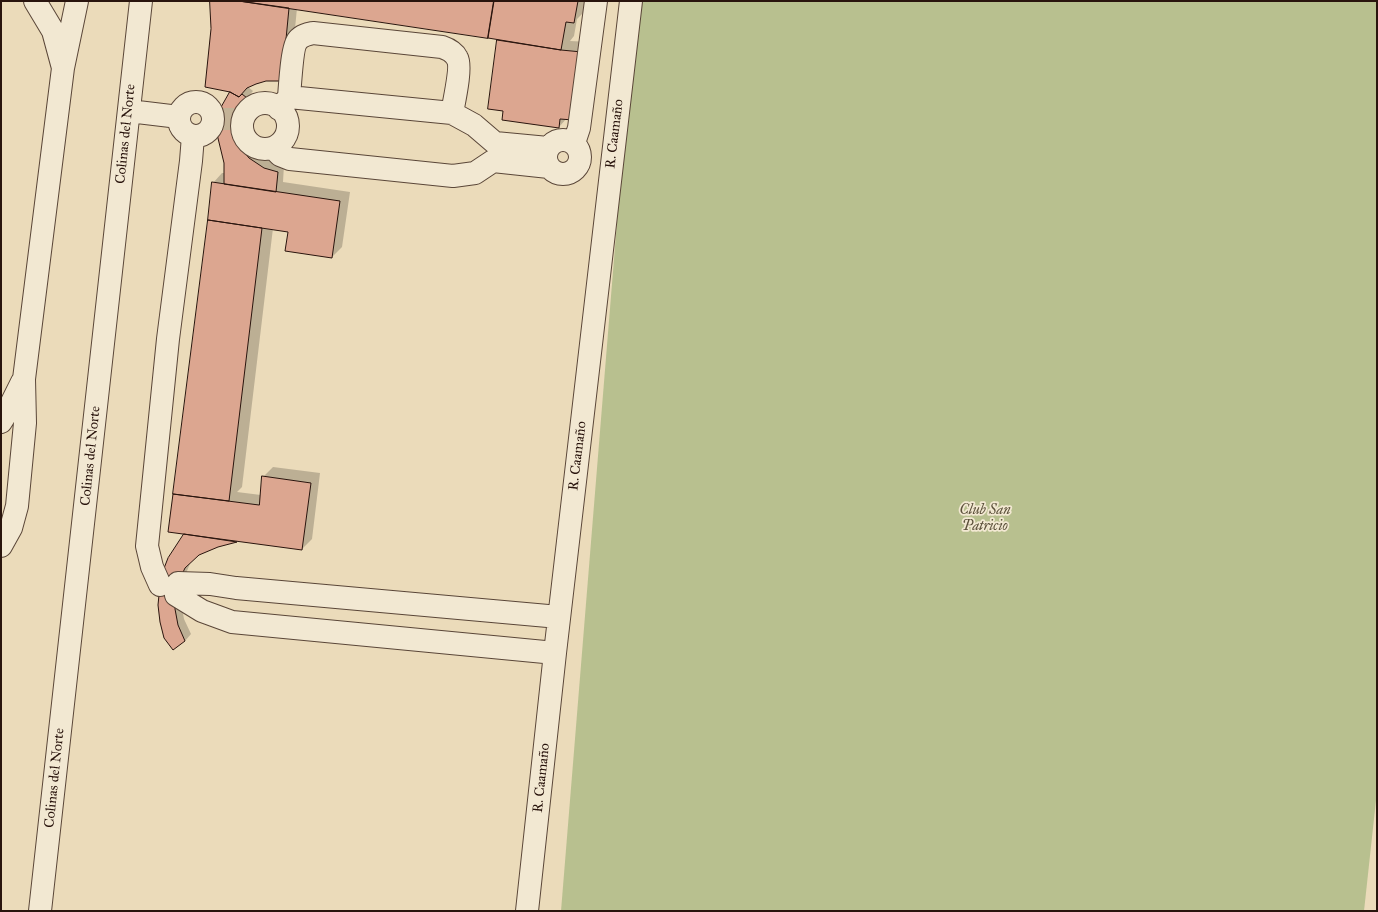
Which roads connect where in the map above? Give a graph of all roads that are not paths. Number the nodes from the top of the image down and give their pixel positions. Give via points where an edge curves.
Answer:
1 (35, 1) edge
2 (77, 1) edge
3 (141, 1) edge
4 (596, 1) edge
5 (631, 1) edge
6 (64, 68) junction
7 (284, 103) junction
8 (129, 111) junction
9 (452, 113) junction
10 (179, 117) junction
11 (227, 120) junction
12 (193, 136) junction
13 (574, 143) junction
14 (274, 148) junction
15 (494, 152) junction
16 (549, 158) junction
17 (24, 379) junction
18 (1, 422) edge
19 (1, 546) edge
20 (165, 581) junction
21 (559, 617) junction
22 (555, 653) junction
23 (40, 911) edge
24 (527, 911) edge

1 - 6 street via 53,31
2 - 6 street
3 - 8 street, Colinas del Norte
4 - 13 street via 579,128
5 - 21 street, R. Caamaño
6 - 17 street
7 - 9 street
7 - 9 street via 297,40 313,33 442,47 451,51 458,59 459,68
7 - 11 street via 257,105 245,115
7 - 14 street via 288,126 284,140
8 - 10 street
8 - 23 street, Colinas del Norte
9 - 15 street via 474,125
10 - 11 street via 188,104 200,102
10 - 12 street via 181,127
11 - 12 street via 211,128 204,135
11 - 14 street via 254,146 260,149
12 - 20 street via 192,161 168,339 147,546
13 - 16 street via 557,141
13 - 16 street via 580,153 576,170 565,175 553,172
14 - 15 street via 280,155 290,159 453,176 475,173
15 - 16 street
17 - 18 street
17 - 19 street via 25,423 17,506 11,528
20 - 21 street
20 - 22 street via 202,611 232,622
21 - 22 street, R. Caamaño
22 - 24 street, R. Caamaño

